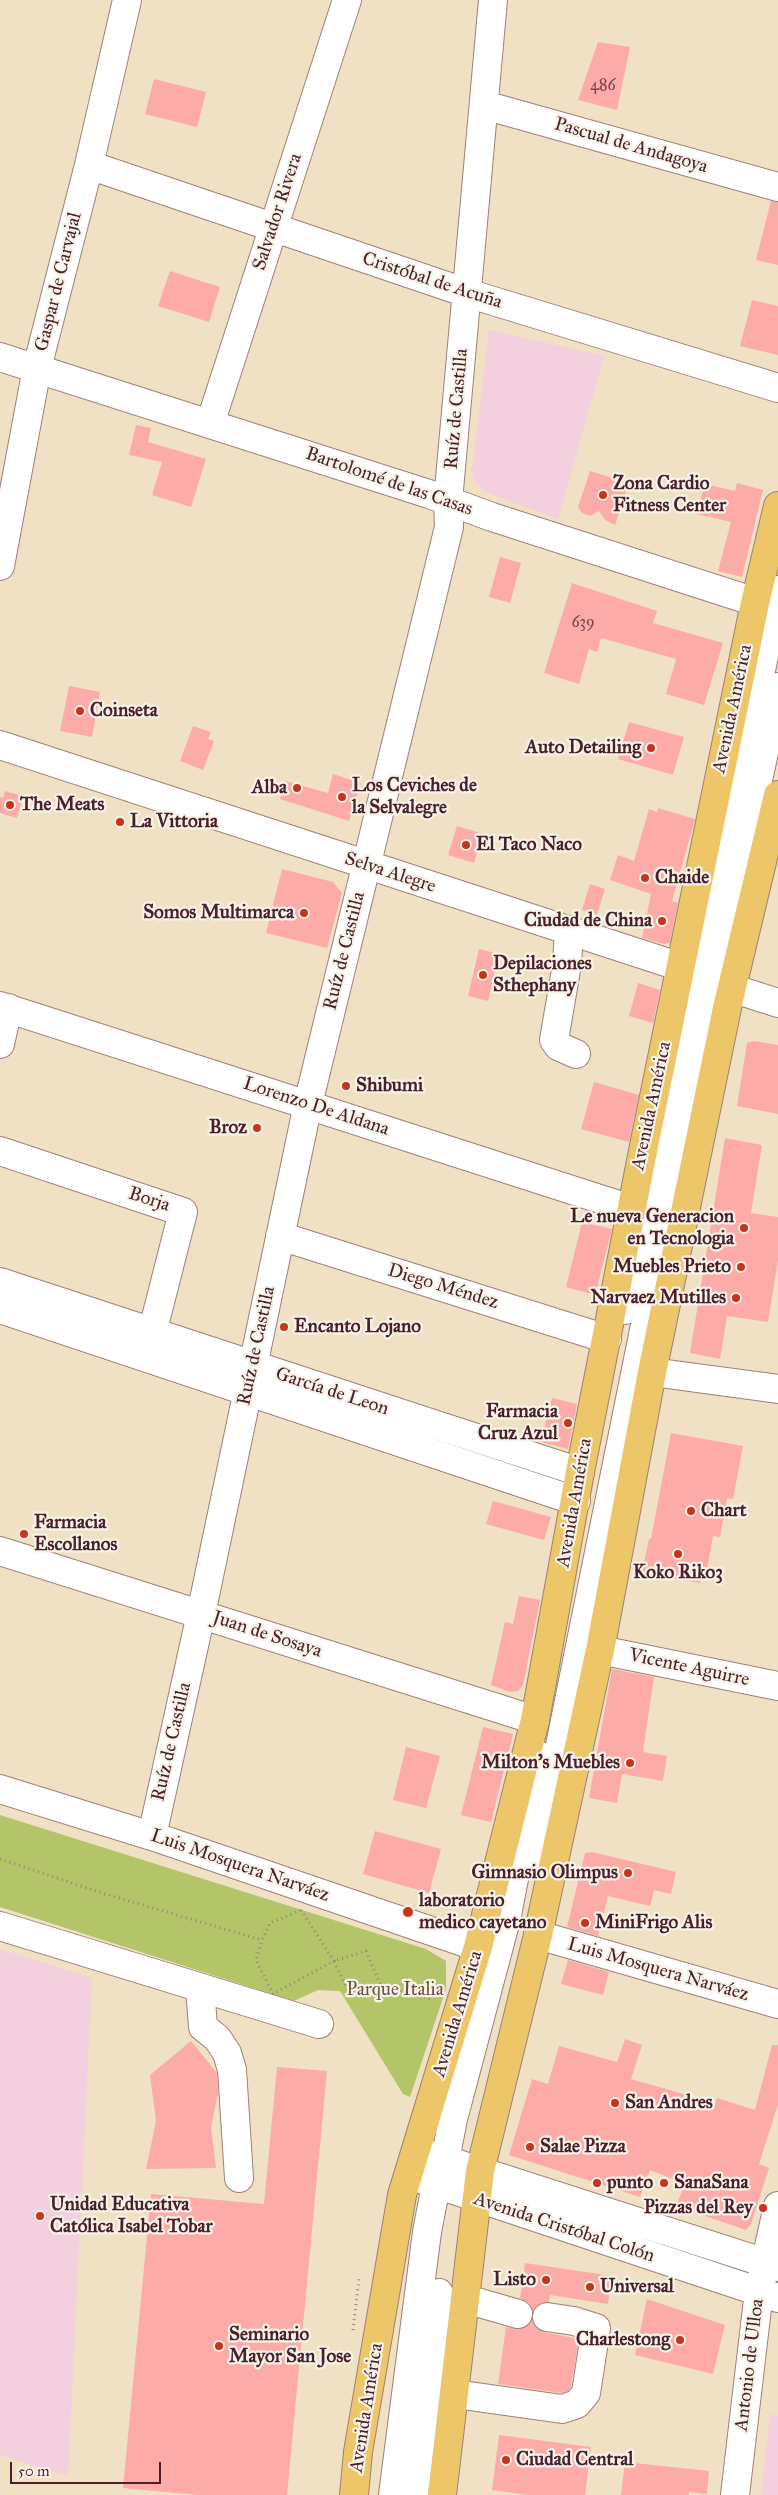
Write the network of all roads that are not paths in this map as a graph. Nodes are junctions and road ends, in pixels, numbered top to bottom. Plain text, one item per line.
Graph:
1 (127, 0) edge
2 (347, 0) edge
3 (493, 0) edge
4 (484, 105) junction
5 (89, 165) junction
6 (778, 187) edge
7 (272, 227) junction
8 (467, 293) junction
9 (0, 357) edge
10 (37, 368) junction
11 (778, 388) edge
12 (210, 424) junction
13 (448, 502) junction
14 (778, 506) edge
15 (0, 566) edge
16 (771, 603) edge
17 (778, 687) edge
18 (0, 746) edge
19 (778, 795) edge
20 (366, 865) junction
21 (569, 931) junction
22 (706, 978) junction
23 (778, 1003) edge
24 (4, 1007) edge
25 (0, 1044) edge
26 (576, 1054) dead end
27 (308, 1104) junction
28 (0, 1152) edge
29 (631, 1209) junction
30 (280, 1236) junction
31 (0, 1282) edge
32 (0, 1310) edge
33 (607, 1339) junction
34 (149, 1345) junction
35 (652, 1372) junction
36 (250, 1378) junction
37 (778, 1389) edge
38 (580, 1472) junction
39 (576, 1501) junction
40 (0, 1551) edge
41 (201, 1614) junction
42 (600, 1650) junction
43 (778, 1686) edge
44 (535, 1720) junction
45 (0, 1789) edge
46 (152, 1836) junction
47 (0, 1926) edge
48 (538, 1935) junction
49 (478, 1947) junction
50 (200, 1988) junction
51 (778, 2004) edge
52 (319, 2024) dead end
53 (411, 2162) junction
54 (240, 2178) dead end
55 (459, 2179) junction
56 (778, 2206) edge
57 (772, 2265) edge
58 (768, 2294) edge
59 (466, 2299) junction
60 (518, 2314) dead end
61 (547, 2317) dead end
62 (455, 2394) junction
63 (354, 2495) edge
64 (393, 2495) edge
65 (414, 2495) edge
66 (442, 2495) edge
67 (735, 2495) edge

1 - 5 street, Gaspar de Carvajal
2 - 7 street, Salvador Rivera
3 - 4 street, Ruíz de Castilla
4 - 6 street, Pascual de Andagoya
4 - 8 street, Ruíz de Castilla
5 - 7 street, Cristóbal de Acuña
5 - 10 street, Gaspar de Carvajal
7 - 8 street, Cristóbal de Acuña
7 - 12 street, Salvador Rivera
8 - 11 street, Cristóbal de Acuña
8 - 13 street, Ruíz de Castilla
9 - 10 street, Bartolomé de las Casas
10 - 12 street, Bartolomé de las Casas
10 - 15 street, Gaspar de Carvajal
12 - 13 street, Bartolomé de las Casas
13 - 16 street, Bartolomé de las Casas
13 - 20 street, Ruíz de Castilla
14 - 16 main road, Avenida América
16 - 22 main road, Avenida América
17 - 22 street
18 - 20 street, Selva Alegre
19 - 22 main road, Avenida América
20 - 21 street, Selva Alegre
20 - 27 street, Ruíz de Castilla
21 - 22 street, Selva Alegre
21 - 26 street
22 - 23 street, Selva Alegre
22 - 29 main road, Avenida América
22 - 35 main road, Avenida América
22 - 55 street
24 - 25 street
24 - 27 street, Lorenzo De Aldana
27 - 29 street, Lorenzo De Aldana
27 - 30 street, Ruíz de Castilla
28 - 34 street, Borja
29 - 33 main road, Avenida América
30 - 33 street, Diego Méndez
30 - 36 street, Ruíz de Castilla
31 - 34 street, García de Leon
32 - 34 street, García de Leon
33 - 38 main road, Avenida América
34 - 36 street, García de Leon
35 - 37 street
35 - 42 main road, Avenida América
36 - 38 street, García de Leon
36 - 39 street, García de Leon
36 - 41 street, Ruíz de Castilla
38 - 39 main road, Avenida América
39 - 44 main road, Avenida América
40 - 41 street, Juan de Sosaya
41 - 44 street, Juan de Sosaya
41 - 46 street, Ruíz de Castilla
42 - 43 street, Vicente Aguirre
42 - 48 main road, Avenida América
44 - 49 main road, Avenida América
45 - 46 street, Luis Mosquera Narváez
46 - 49 street, Luis Mosquera Narváez
47 - 50 street
48 - 51 street, Luis Mosquera Narváez
48 - 55 main road, Avenida América
49 - 53 main road, Avenida América
50 - 52 street
50 - 54 street
53 - 55 street, Avenida Cristóbal Colón
53 - 63 main road, Avenida América
55 - 57 street, Avenida Cristóbal Colón
55 - 58 street, Avenida Cristóbal Colón
55 - 59 main road, Avenida América
55 - 64 street
55 - 65 street
56 - 57 street, Antonio de Ulloa
57 - 58 street, Antonio de Ulloa
58 - 67 street, Antonio de Ulloa
59 - 60 street
59 - 62 main road, Avenida América
61 - 62 street
62 - 66 main road, Avenida América

